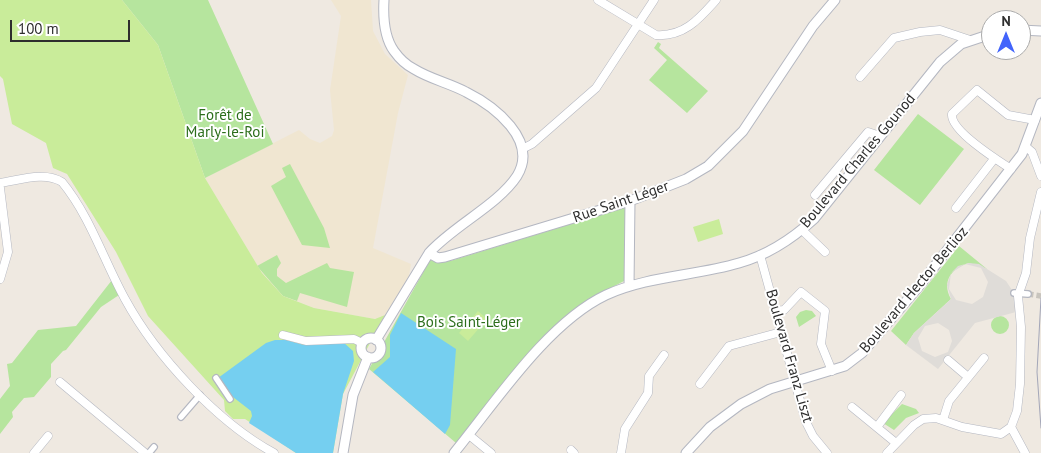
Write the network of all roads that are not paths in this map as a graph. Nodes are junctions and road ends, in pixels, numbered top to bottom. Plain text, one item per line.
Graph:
1 (384, 0) edge
2 (598, 0) edge
3 (654, 0) edge
4 (716, 0) edge
5 (835, 0) edge
6 (638, 23) junction
7 (981, 37) edge
8 (970, 40) junction
9 (860, 77) dead end
10 (1041, 103) edge
11 (1034, 120) junction
12 (880, 136) junction
13 (1025, 146) junction
14 (522, 149) junction
15 (994, 159) junction
16 (1011, 169) junction
17 (1041, 176) edge
18 (0, 183) edge
19 (0, 188) edge
20 (1041, 192) edge
21 (815, 195) dead end
22 (630, 201) junction
23 (956, 208) dead end
24 (802, 230) junction
25 (825, 252) dead end
26 (429, 253) junction
27 (760, 255) junction
28 (0, 279) edge
29 (629, 286) junction
30 (1016, 293) junction
31 (1028, 294) tunnel mouth
32 (775, 311) junction
33 (781, 332) junction
34 (283, 335) dead end
35 (376, 340) junction
36 (358, 341) junction
37 (664, 355) dead end
38 (368, 357) junction
39 (984, 358) dead end
40 (948, 360) dead end
41 (832, 371) junction
42 (968, 377) junction
43 (216, 378) dead end
44 (60, 382) dead end
45 (794, 382) junction
46 (700, 384) dead end
47 (200, 395) junction
48 (901, 395) dead end
49 (230, 399) dead end
50 (852, 407) dead end
51 (181, 417) dead end
52 (943, 420) junction
53 (877, 426) junction
54 (1011, 427) junction
55 (469, 435) junction
56 (48, 436) dead end
57 (896, 443) junction
58 (154, 447) dead end
59 (34, 453) edge
60 (145, 453) edge
61 (149, 453) edge
62 (274, 453) edge
63 (343, 453) edge
64 (454, 453) edge
65 (491, 453) edge
66 (621, 453) edge
67 (686, 453) edge
68 (827, 453) edge
69 (887, 453) edge
70 (1025, 453) edge

1 - 14 street
2 - 6 street
3 - 6 street
4 - 6 street
5 - 22 street, Rue Saint Léger
6 - 14 street
7 - 8 street, Boulevard Charles Gounod
8 - 9 street
8 - 12 street, Boulevard Charles Gounod
10 - 11 street, Boulevard Hector Berlioz
11 - 13 street, Boulevard Hector Berlioz
11 - 15 street
12 - 21 street
12 - 24 street, Boulevard Charles Gounod
13 - 16 street, Boulevard Hector Berlioz
13 - 17 street
14 - 26 street
15 - 16 street
15 - 23 street
16 - 41 street, Boulevard Hector Berlioz
18 - 47 street
19 - 28 street
20 - 30 street
22 - 26 street, Rue Saint Léger
22 - 29 street
24 - 25 street
24 - 27 street, Boulevard Charles Gounod
26 - 35 street
27 - 29 street, Boulevard Charles Gounod
27 - 32 street, Boulevard Franz Liszt
29 - 55 street, Boulevard Charles Gounod
30 - 31 street
30 - 54 street
32 - 33 street, Boulevard Franz Liszt
32 - 41 street
33 - 45 street, Boulevard Franz Liszt
33 - 46 street
34 - 36 street
35 - 36 street
35 - 38 street
36 - 38 street
37 - 66 street
38 - 63 street
39 - 42 street
40 - 42 street
41 - 45 street, Boulevard Hector Berlioz
42 - 52 street
43 - 49 street
44 - 60 street
45 - 67 street, Boulevard Hector Berlioz
45 - 68 street, Boulevard Franz Liszt
47 - 51 street
47 - 62 street
48 - 53 street
50 - 53 street
52 - 54 street
52 - 57 street
53 - 57 street
54 - 70 street
55 - 64 street, Boulevard Charles Gounod
55 - 65 street
56 - 59 street
57 - 69 street
58 - 61 street

